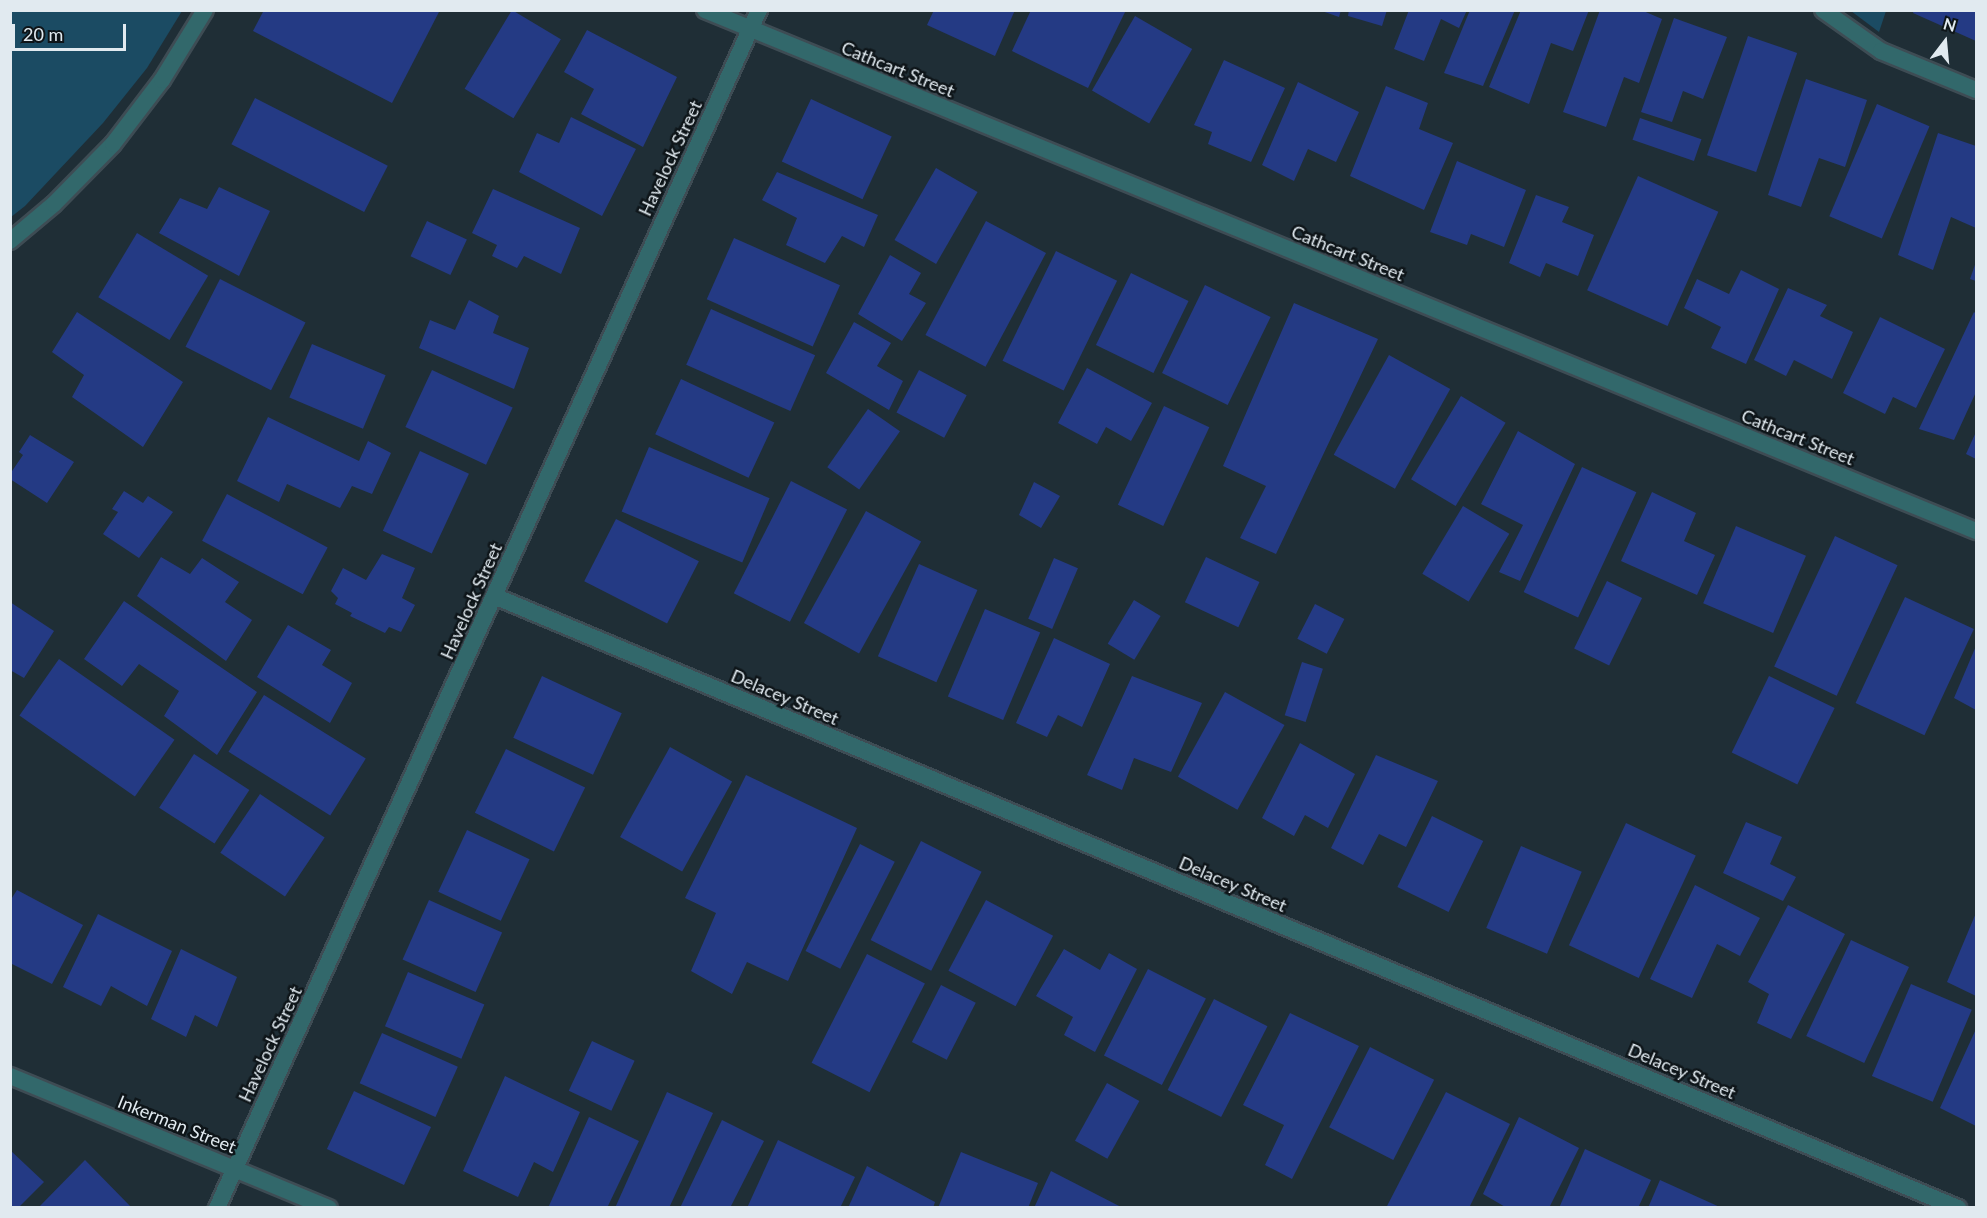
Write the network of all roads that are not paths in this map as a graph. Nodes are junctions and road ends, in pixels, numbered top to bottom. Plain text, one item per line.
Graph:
1 (205, 10) edge
2 (705, 10) edge
3 (759, 10) edge
4 (1823, 10) edge
5 (750, 30) junction
6 (1977, 90) edge
7 (10, 241) edge
8 (1977, 531) edge
9 (494, 596) junction
10 (10, 1076) edge
11 (234, 1168) junction
12 (217, 1208) edge
13 (329, 1208) edge
14 (1958, 1208) edge

1 - 7 street
2 - 5 street, Cathcart Street
3 - 5 street, Havelock Street
4 - 6 street
5 - 8 street, Cathcart Street
5 - 9 street, Havelock Street
9 - 11 street, Havelock Street
9 - 14 street, Delacey Street
10 - 11 street, Inkerman Street
11 - 12 street, Havelock Street
11 - 13 street, Inkerman Street

